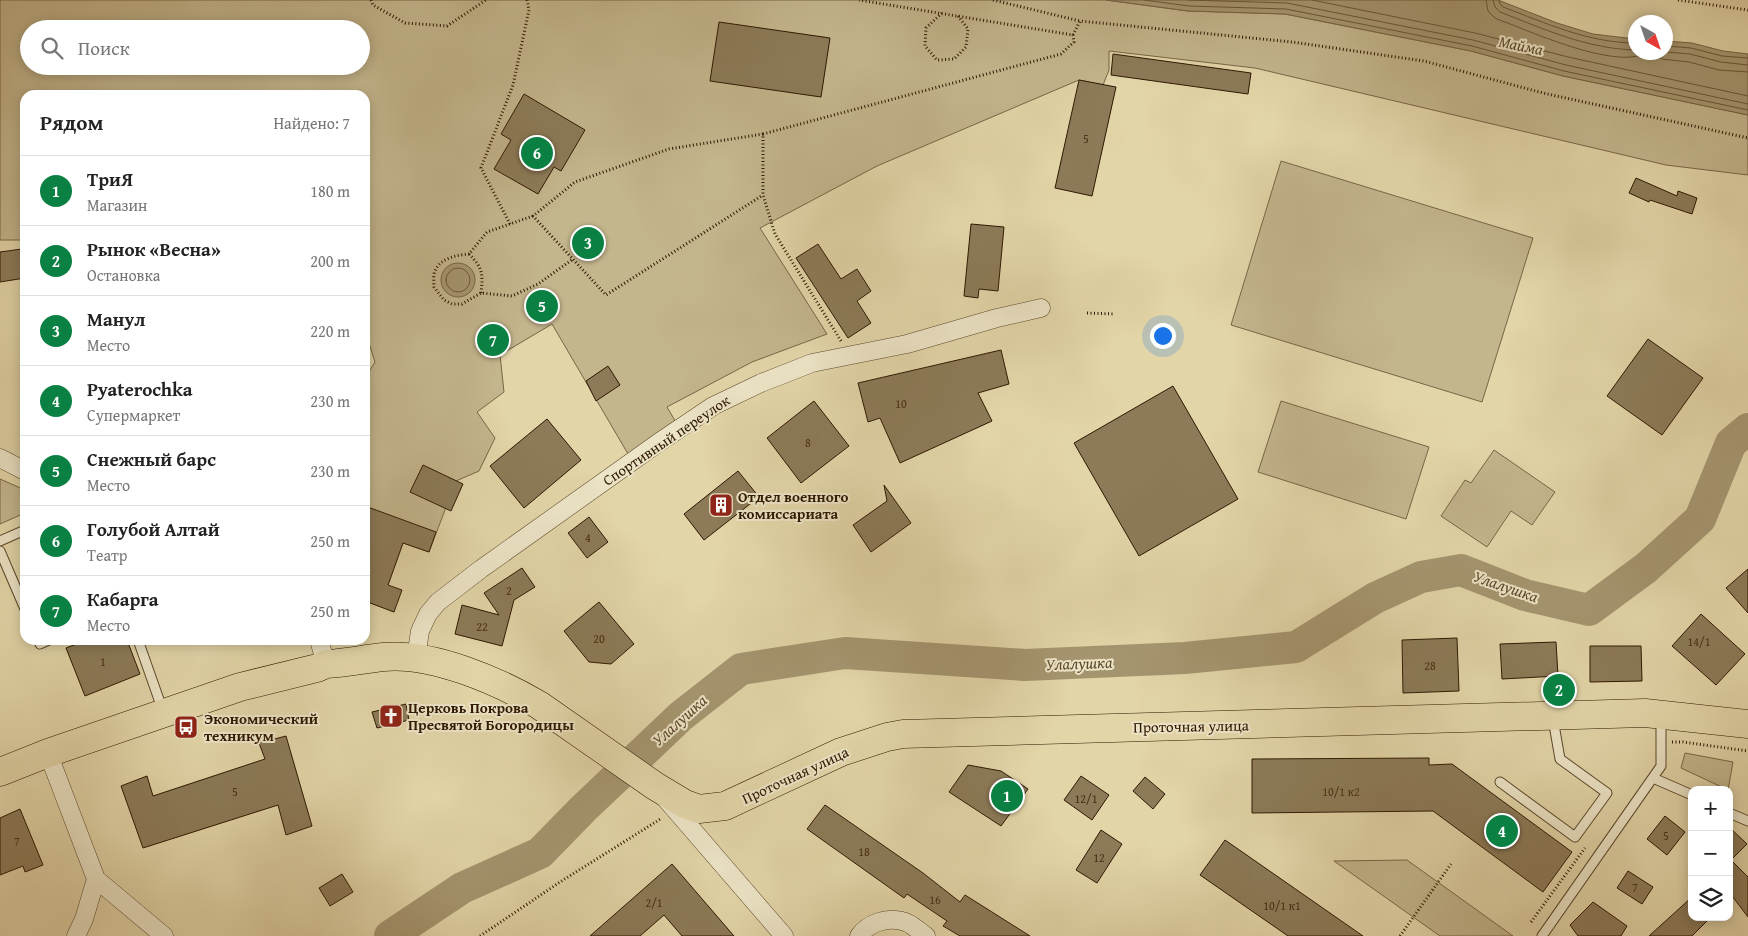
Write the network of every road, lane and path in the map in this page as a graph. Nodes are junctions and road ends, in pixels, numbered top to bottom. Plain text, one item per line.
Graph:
1 (372, 0) edge
2 (486, 0) edge
3 (527, 0) edge
4 (859, 0) edge
5 (993, 0) edge
6 (1678, 0) edge
7 (1748, 10) edge
8 (942, 14) junction
9 (957, 16) junction
10 (1080, 21) junction
11 (1073, 35) junction
12 (763, 134) junction
13 (1748, 138) edge
14 (763, 195) junction
15 (533, 216) junction
16 (510, 224) junction
17 (469, 254) junction
18 (573, 259) junction
19 (481, 293) junction
20 (1041, 308) dead end
21 (1087, 313) dead end
22 (1114, 314) dead end
23 (849, 354) junction
24 (0, 458) edge
25 (20, 468) edge
26 (20, 532) edge
27 (0, 541) edge
28 (0, 551) edge
29 (20, 597) edge
30 (140, 645) edge
31 (322, 652) edge
32 (416, 658) junction
33 (164, 714) junction
34 (1661, 715) junction
35 (1552, 716) junction
36 (1748, 724) edge
37 (1661, 742) junction
38 (1748, 751) edge
39 (48, 753) junction
40 (0, 772) edge
41 (1653, 778) junction
42 (1500, 782) dead end
43 (655, 786) junction
44 (1688, 794) edge
45 (669, 814) dead end
46 (1733, 815) edge
47 (1748, 821) edge
48 (1575, 837) junction
49 (1451, 864) dead end
50 (96, 879) junction
51 (1531, 922) dead end
52 (1545, 935) edge
53 (76, 936) edge
54 (164, 936) edge
55 (480, 936) edge
56 (784, 936) edge
57 (859, 936) edge
58 (926, 936) edge
59 (1400, 936) edge

1 - 2 path
3 - 16 path
4 - 8 path
5 - 10 path
6 - 7 path
8 - 9 path
8 - 9 path
9 - 11 path
10 - 11 path
10 - 13 path
11 - 12 path
12 - 14 path
12 - 15 path
14 - 18 path
14 - 23 path
15 - 16 path
15 - 18 path
16 - 17 path
17 - 19 path
17 - 19 path
18 - 19 path
20 - 23 street, Спортивный переулок
21 - 22 path
23 - 32 street, Спортивный переулок
24 - 25 street
26 - 27 lane
28 - 29 lane
30 - 33 lane
31 - 32 main road, Проточная улица
31 - 33 main road, Проточная улица
32 - 43 main road, Проточная улица
33 - 39 main road, Проточная улица
34 - 35 main road, Проточная улица
34 - 36 main road, Проточная улица
34 - 37 lane
35 - 43 main road, Проточная улица
35 - 48 lane
37 - 38 path
37 - 41 lane
39 - 40 main road, Проточная улица
39 - 50 street
41 - 44 lane
41 - 52 lane
42 - 48 lane
43 - 56 street
45 - 55 path
46 - 47 lane
48 - 51 path
49 - 59 path
50 - 53 street
50 - 54 street
57 - 58 street

